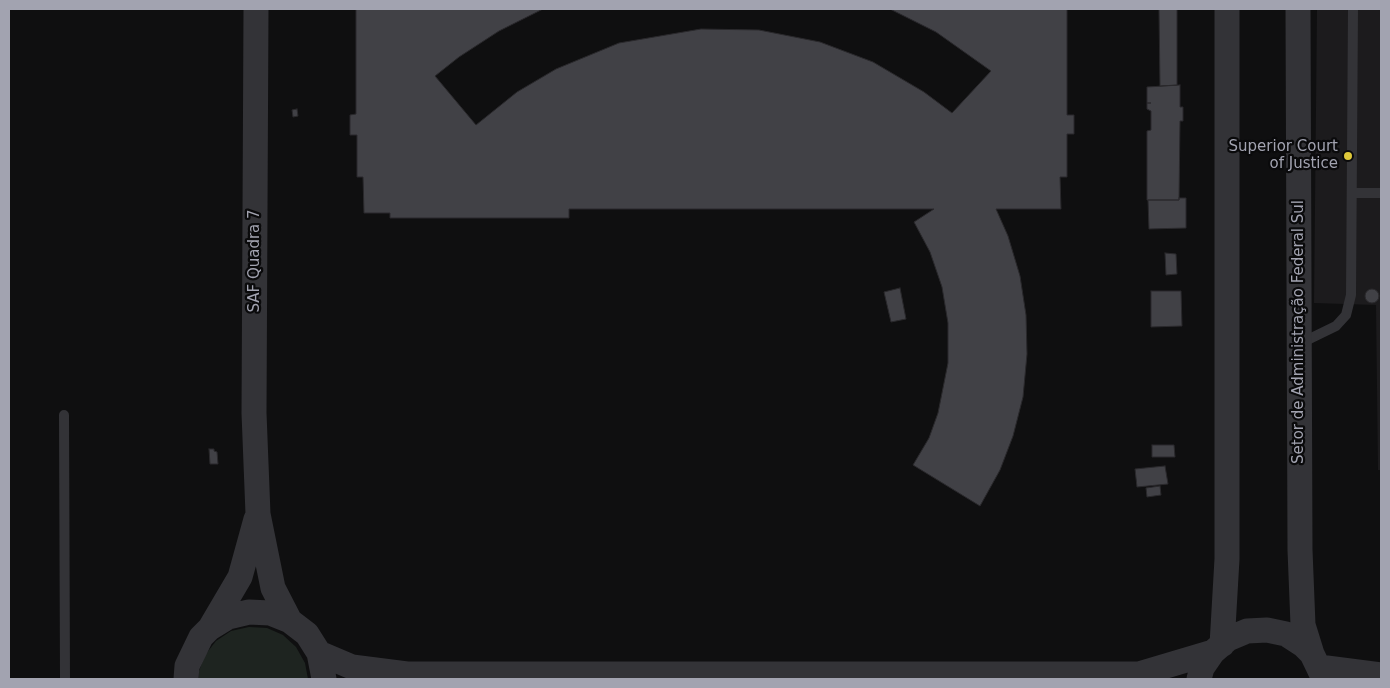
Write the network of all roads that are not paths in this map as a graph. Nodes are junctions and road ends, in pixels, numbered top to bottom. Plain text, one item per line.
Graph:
1 (256, 9) edge
2 (1227, 9) edge
3 (1298, 9) edge
4 (1353, 9) edge
5 (1353, 193) junction
6 (1381, 193) edge
7 (1298, 345) junction
8 (64, 415) dead end
9 (258, 514) junction
10 (290, 621) junction
11 (210, 628) junction
12 (1217, 648) junction
13 (319, 652) junction
14 (1319, 667) edge
15 (1381, 675) edge
16 (400, 677) edge
17 (1144, 677) edge
18 (65, 679) edge
19 (186, 679) edge
20 (324, 679) edge
21 (1199, 679) edge

1 - 9 street, SAF Quadra 7
2 - 12 street
3 - 7 street, Setor de Administração Federal Sul
4 - 5 lane
5 - 6 lane
5 - 7 lane
7 - 14 street, Setor de Administração Federal Sul
8 - 18 lane
9 - 10 street, SAF Quadra 7
9 - 11 street, SAF Quadra 7
10 - 11 street
10 - 13 street
11 - 19 street
12 - 14 street
12 - 17 street
12 - 21 street
13 - 16 street
13 - 20 street
14 - 15 street
16 - 17 street

